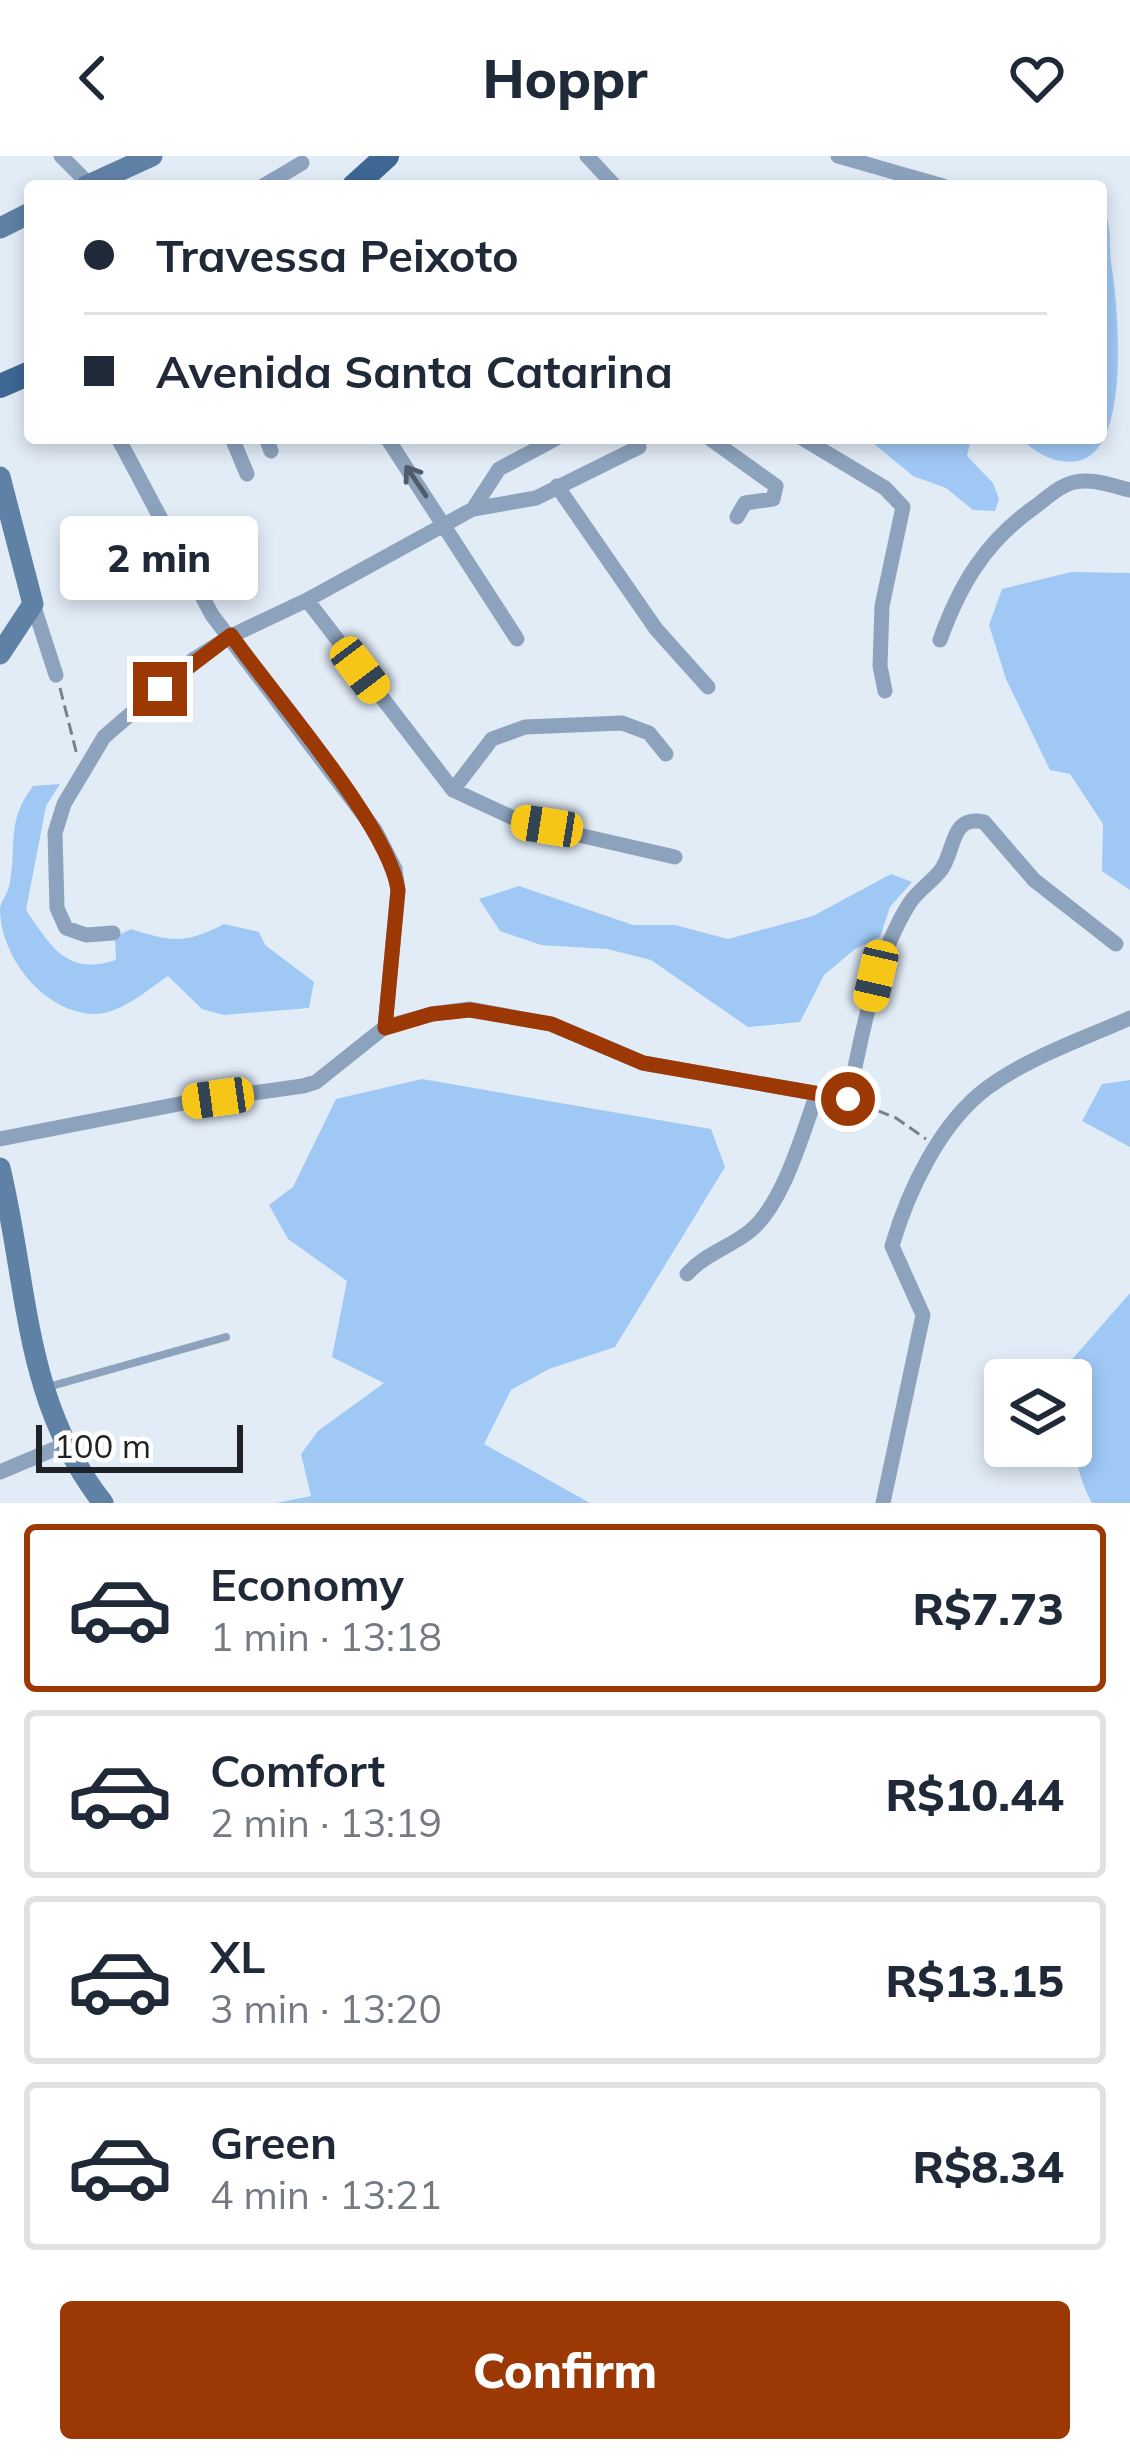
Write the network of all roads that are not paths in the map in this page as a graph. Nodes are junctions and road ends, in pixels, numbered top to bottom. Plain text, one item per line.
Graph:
1 (61, 156) edge
2 (152, 156) edge
3 (388, 156) edge
4 (587, 156) edge
5 (838, 156) edge
6 (302, 163) dead end
7 (83, 180) edge
8 (98, 180) edge
9 (273, 180) edge
10 (367, 180) edge
11 (609, 180) edge
12 (922, 180) edge
13 (121, 444) edge
14 (234, 444) edge
15 (391, 444) edge
16 (546, 444) edge
17 (718, 444) edge
18 (812, 444) edge
19 (639, 447) dead end
20 (247, 474) dead end
21 (0, 477) edge
22 (557, 486) junction
23 (1130, 490) edge
24 (473, 509) junction
25 (736, 518) dead end
26 (445, 524) junction
27 (307, 600) junction
28 (33, 604) junction
29 (231, 635) junction
30 (517, 639) dead end
31 (940, 640) dead end
32 (0, 654) edge
33 (56, 675) road end
34 (708, 688) dead end
35 (885, 691) dead end
36 (666, 754) dead end
37 (453, 790) junction
38 (675, 856) dead end
39 (113, 933) dead end
40 (1116, 944) dead end
41 (1130, 1018) edge
42 (385, 1028) junction
43 (817, 1094) junction
44 (0, 1139) edge
45 (0, 1168) edge
46 (687, 1274) dead end
47 (226, 1337) dead end
48 (41, 1389) junction
49 (64, 1445) junction
50 (0, 1472) edge
51 (103, 1503) edge
52 (883, 1503) edge

1 - 7 street
2 - 8 street
3 - 10 main road
4 - 11 street
5 - 12 street
6 - 9 street
13 - 29 street
14 - 20 street
26 -> 15 street
16 - 24 street
17 - 25 street
18 - 35 street
19 - 22 street
21 - 28 street
22 - 24 street
22 - 34 street
23 - 31 street
24 - 26 street
26 - 27 street
26 - 30 street
27 - 29 street
27 - 37 street
28 - 32 street
28 - 33 street
29 - 39 street
29 - 42 street
36 - 37 street
37 - 38 street
40 - 43 street
41 - 52 street
42 - 43 street
42 - 44 street
43 - 46 street
45 - 48 street
47 - 48 lane
48 - 49 street
49 - 50 street
49 - 51 street

